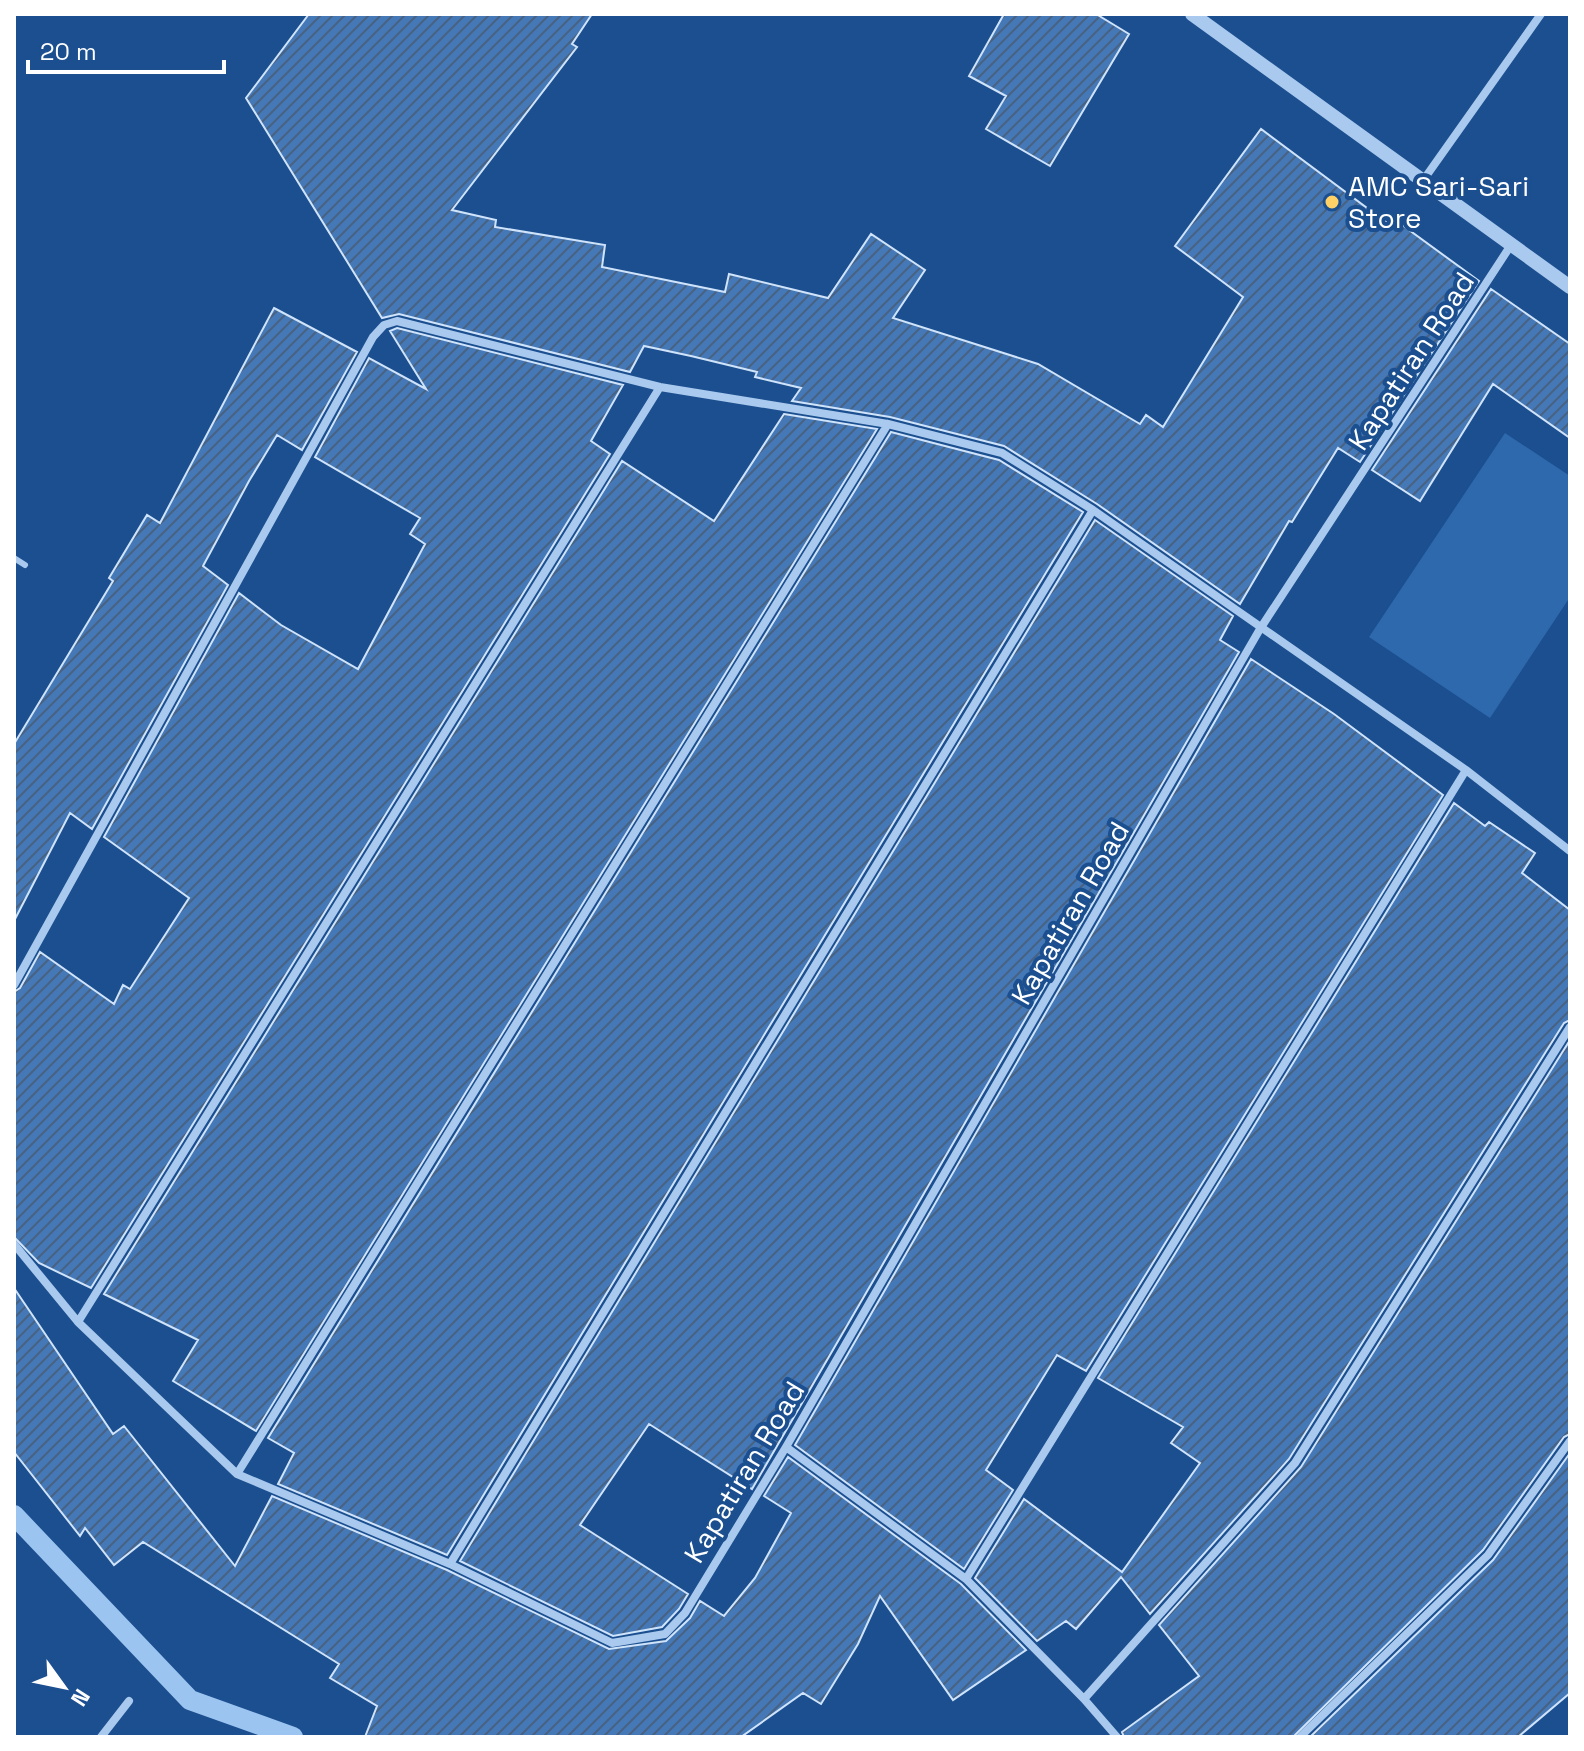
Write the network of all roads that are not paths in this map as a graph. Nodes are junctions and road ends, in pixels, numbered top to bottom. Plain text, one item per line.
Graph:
1 (1192, 14) edge
2 (1541, 14) edge
3 (1422, 182) junction
4 (1511, 245) junction
5 (1570, 287) edge
6 (660, 387) junction
7 (888, 424) junction
8 (1093, 510) junction
9 (14, 558) edge
10 (25, 565) dead end
11 (1260, 629) junction
12 (1466, 770) junction
13 (1570, 851) edge
14 (14, 985) edge
15 (1570, 1027) edge
16 (14, 1244) edge
17 (78, 1322) junction
18 (1570, 1441) edge
19 (786, 1447) junction
20 (237, 1474) junction
21 (450, 1564) junction
22 (966, 1579) junction
23 (1084, 1699) junction
24 (129, 1701) dead end
25 (101, 1737) edge
26 (1117, 1737) edge
27 (1300, 1737) edge

1 - 3 street
2 - 3 street
3 - 4 street
4 - 5 street
4 - 11 street, Kapatiran Road
6 - 7 street
6 - 14 street
6 - 17 street
7 - 8 street
7 - 20 street
8 - 11 street
8 - 21 street
9 - 10 lane
11 - 12 street
11 - 19 street, Kapatiran Road
12 - 13 street
12 - 22 street
15 - 23 street
16 - 17 street
17 - 20 street
18 - 27 street
19 - 21 street, Kapatiran Road
19 - 22 street
20 - 21 street
22 - 23 street
23 - 26 street
24 - 25 street

